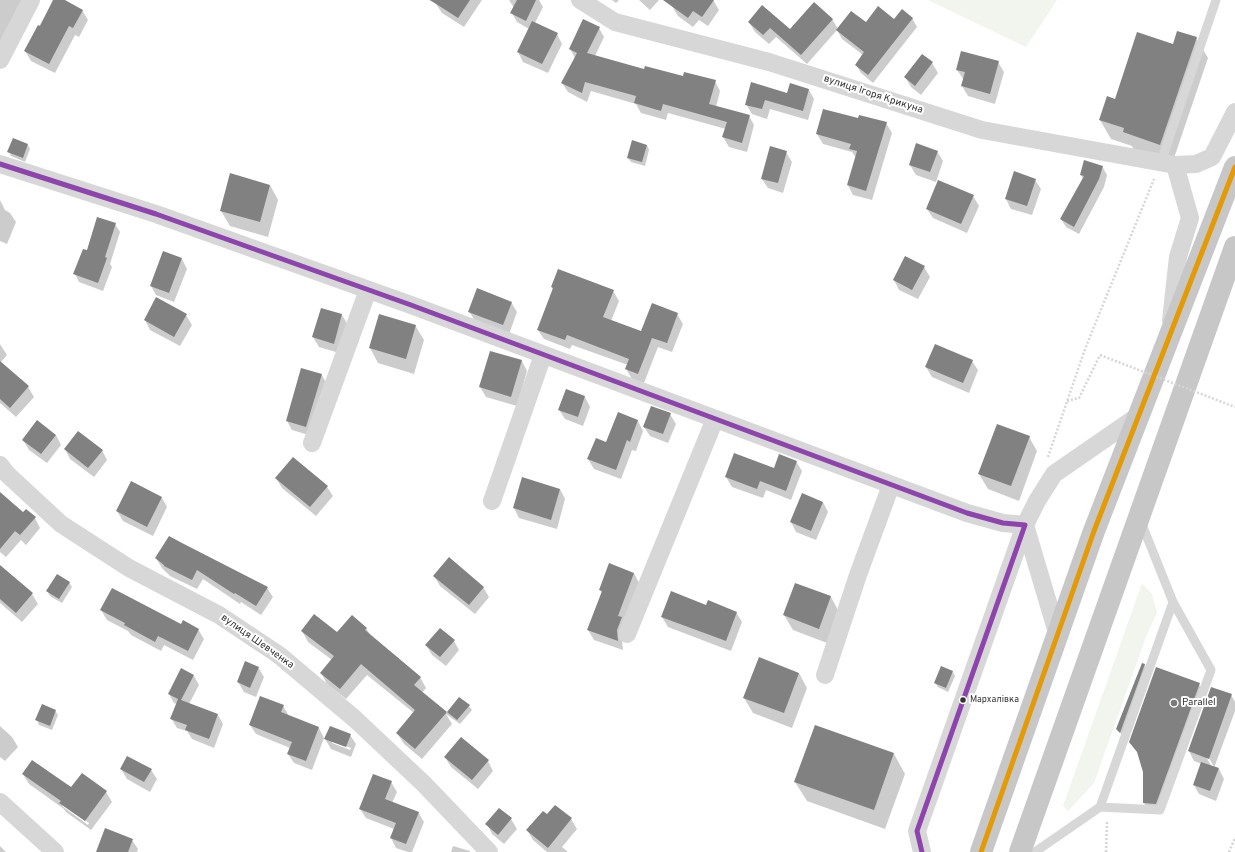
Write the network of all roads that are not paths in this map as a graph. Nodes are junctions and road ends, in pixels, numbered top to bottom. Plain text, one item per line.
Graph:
1 (31, 0) edge
2 (580, 0) edge
3 (1216, 0) edge
4 (0, 60) edge
5 (1235, 112) edge
6 (0, 164) edge
7 (1168, 164) junction
8 (1235, 167) edge
9 (1235, 247) edge
10 (368, 290) junction
11 (1169, 337) junction
12 (543, 355) junction
13 (1138, 416) junction
14 (715, 419) junction
15 (312, 443) dead end
16 (0, 465) edge
17 (891, 485) junction
18 (492, 501) dead end
19 (1139, 517) junction
20 (1025, 525) junction
21 (1172, 602) junction
22 (627, 634) dead end
23 (1058, 636) junction
24 (825, 674) dead end
25 (0, 802) edge
26 (1104, 807) junction
27 (55, 852) edge
28 (489, 852) edge
29 (922, 852) edge
30 (981, 852) edge
31 (1020, 852) edge
32 (1035, 852) edge

1 - 4 street
2 - 7 street, вулиця Ігоря Крикуна
3 - 7 lane
5 - 7 street, вулиця Ігоря Крикуна
6 - 10 street
7 - 11 street
8 - 11 highway
9 - 19 highway
10 - 12 street
10 - 15 street
11 - 13 highway
12 - 14 street
12 - 18 street
13 - 20 street
13 - 23 highway
14 - 17 street
14 - 22 street
16 - 28 street, вулиця Шевченка
17 - 20 street
17 - 24 street
19 - 21 lane
19 - 31 highway
20 - 23 street
20 - 29 street
21 - 26 lane
21 - 26 lane
23 - 30 highway
25 - 27 street
26 - 32 lane

